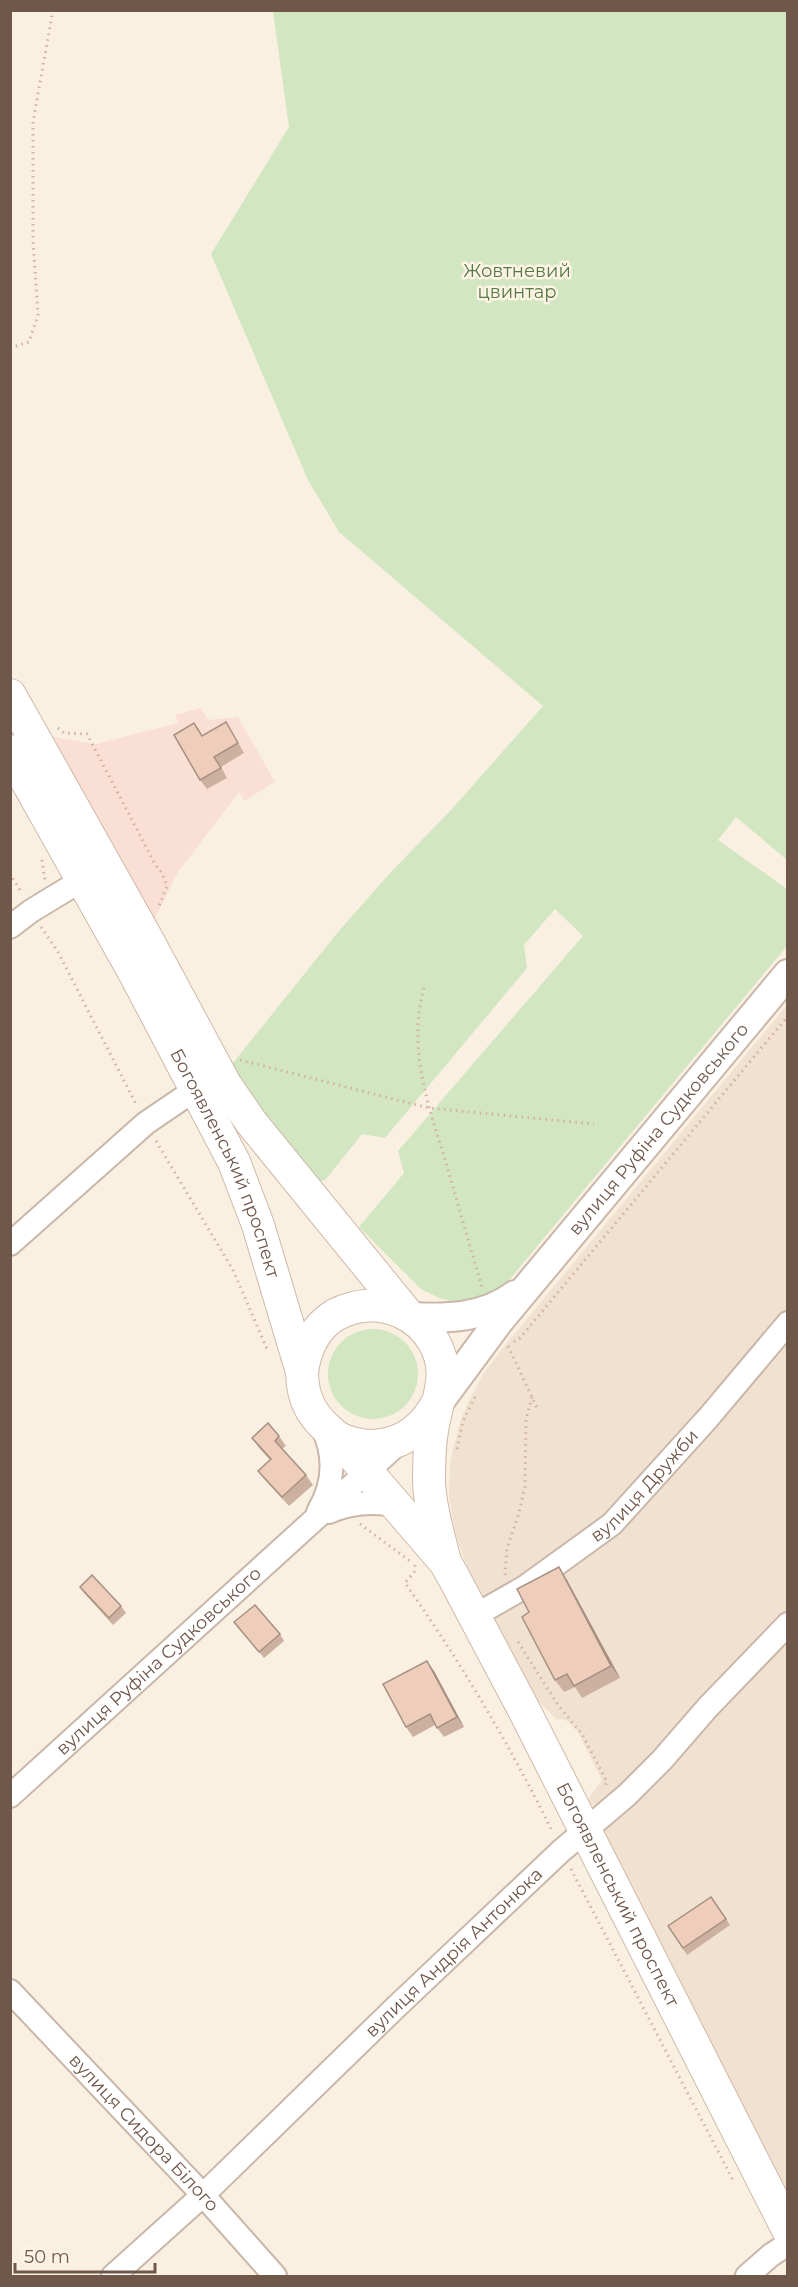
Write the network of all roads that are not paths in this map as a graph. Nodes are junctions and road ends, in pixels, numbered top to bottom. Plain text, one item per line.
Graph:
1 (10, 696) edge
2 (10, 751) edge
3 (82, 880) junction
4 (10, 927) edge
5 (788, 974) edge
6 (196, 1089) junction
7 (10, 1244) edge
8 (409, 1316) junction
9 (788, 1323) edge
10 (499, 1325) junction
11 (302, 1372) junction
12 (436, 1405) junction
13 (329, 1431) junction
14 (402, 1440) junction
15 (367, 1473) junction
16 (396, 1505) junction
17 (308, 1525) junction
18 (445, 1562) junction
19 (484, 1610) junction
20 (788, 1624) edge
21 (10, 1796) edge
22 (583, 1833) junction
23 (10, 1991) edge
24 (203, 2195) junction
25 (788, 2230) edge
26 (788, 2244) edge
27 (113, 2277) edge
28 (275, 2277) edge
29 (747, 2277) edge

1 - 8 main road, Богоявленський проспект
2 - 3 main road, Богоявленський проспект
3 - 4 street
3 - 6 main road, Богоявленський проспект
5 - 10 street, вулиця Руфіна Судковського
6 - 7 street
6 - 11 main road, Богоявленський проспект
8 - 10 street, вулиця Руфіна Судковського
8 - 11 main road
8 - 12 main road, Богоявленський проспект
9 - 19 street, вулиця Дружби
10 - 12 street, вулиця Руфіна Судковського
11 - 13 main road, Богоявленський проспект
12 - 14 main road, вулиця Руфіна Судковського
12 - 18 main road, Богоявленський проспект
13 - 14 main road
13 - 15 main road, Богоявленський проспект
13 - 17 street, вулиця Руфіна Судковського
14 - 15 street, вулиця Руфіна Судковського
15 - 16 main road, Богоявленський проспект
15 - 17 street, вулиця Руфіна Судковського
16 - 17 street, вулиця Руфіна Судковського
16 - 18 main road, Богоявленський проспект
17 - 21 street, вулиця Руфіна Судковського
18 - 19 main road, Богоявленський проспект
19 - 22 main road, Богоявленський проспект
20 - 22 street, вулиця Андрія Антонюка
22 - 24 street, вулиця Андрія Антонюка
22 - 25 main road, Богоявленський проспект
23 - 24 street, вулиця Сидора Білого
24 - 27 street, вулиця Андрія Антонюка
24 - 28 street, вулиця Сидора Білого
26 - 29 street

